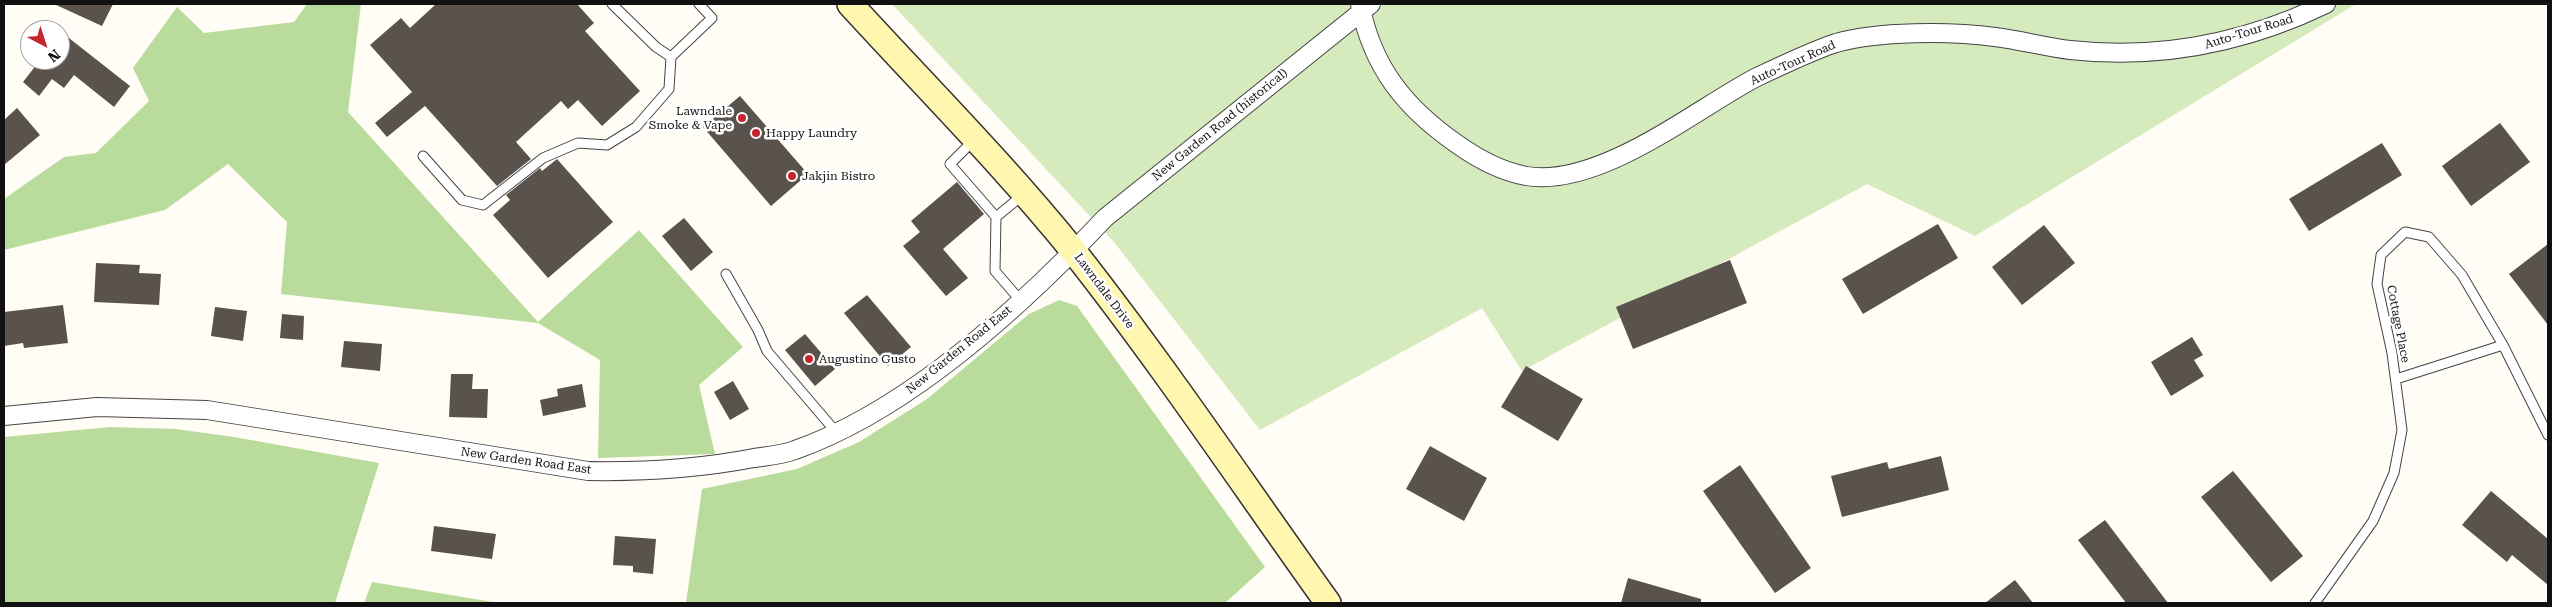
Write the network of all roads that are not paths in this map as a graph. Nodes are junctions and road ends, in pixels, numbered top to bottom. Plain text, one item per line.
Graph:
1 (612, 4) edge
2 (700, 4) edge
3 (850, 4) edge
4 (2326, 4) edge
5 (1364, 7) edge
6 (671, 57) junction
7 (974, 139) junction
8 (422, 156) dead end
9 (1024, 194) junction
10 (996, 217) junction
11 (1074, 252) junction
12 (726, 274) dead end
13 (1020, 300) junction
14 (2503, 345) junction
15 (2396, 379) junction
16 (4, 416) edge
17 (836, 432) junction
18 (2548, 435) edge
19 (1328, 603) edge
20 (2315, 603) edge

1 - 6 lane
2 - 6 lane
3 - 7 main road, Lawndale Drive
4 - 5 street, Auto-Tour Road
5 - 11 street, New Garden Road (historical)
6 - 8 lane
7 - 9 main road, Lawndale Drive
7 - 10 lane
9 - 10 lane
9 - 11 main road, Lawndale Drive
10 - 13 lane
11 - 13 street, New Garden Road East
11 - 19 main road, Lawndale Drive
12 - 17 lane
13 - 17 street, New Garden Road East
14 - 15 lane
14 - 15 lane, Cottage Place
14 - 18 lane, Cottage Place
15 - 20 lane, Cottage Place
16 - 17 street, New Garden Road East

